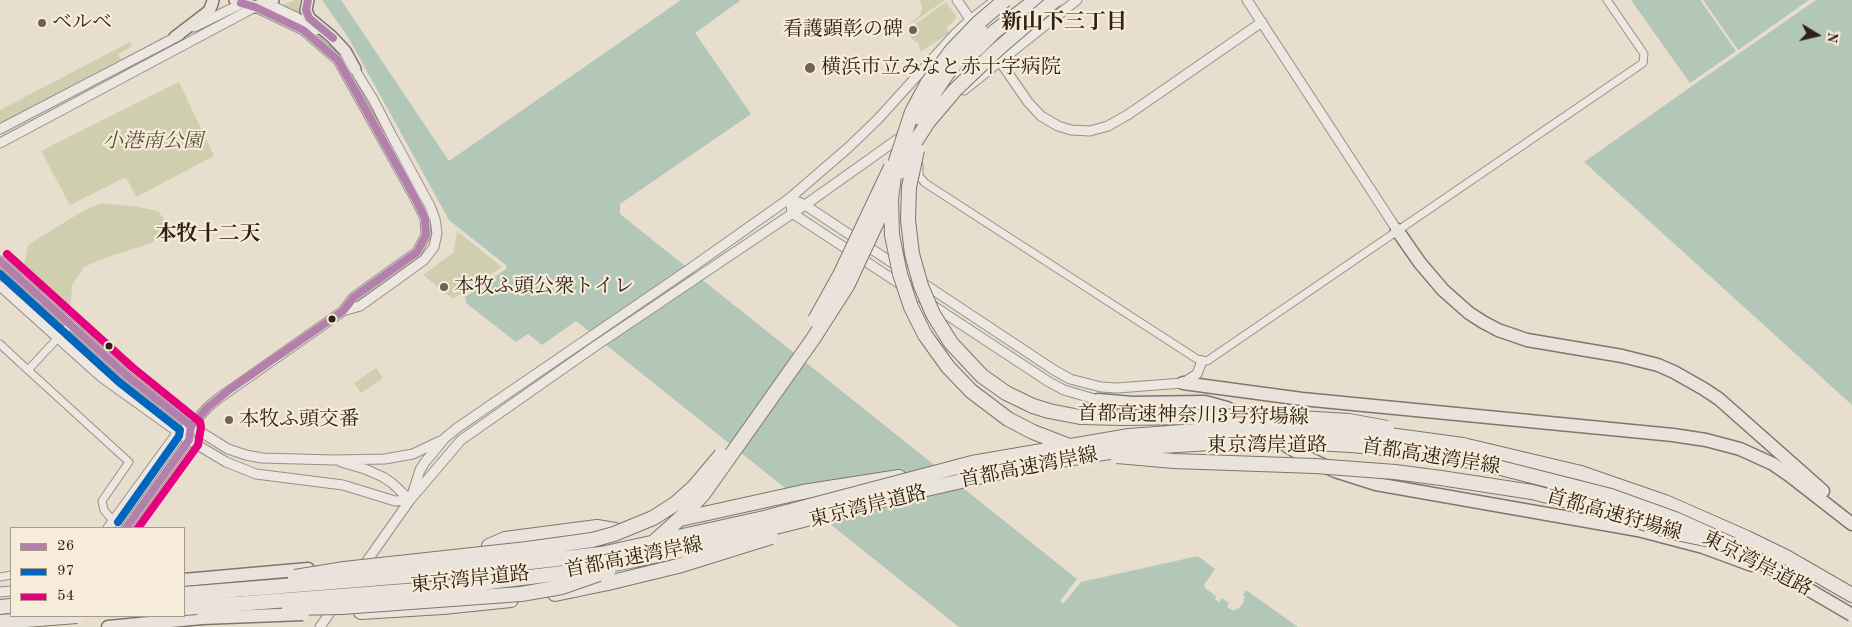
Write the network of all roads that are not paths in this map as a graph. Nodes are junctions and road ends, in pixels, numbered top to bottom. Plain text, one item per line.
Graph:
1 (212, 0) edge
2 (308, 0) edge
3 (957, 0) edge
4 (996, 0) edge
5 (1008, 0) edge
6 (1026, 0) edge
7 (1036, 0) edge
8 (1055, 0) edge
9 (1078, 0) edge
10 (1247, 0) edge
11 (1607, 0) edge
12 (254, 2) edge
13 (970, 20) junction
14 (1262, 22) junction
15 (994, 32) junction
16 (175, 37) junction
17 (1000, 62) junction
18 (355, 69) junction
19 (0, 129) edge
20 (912, 129) junction
21 (0, 144) edge
22 (790, 198) junction
23 (805, 205) junction
24 (792, 213) junction
25 (1397, 230) junction
26 (0, 261) edge
27 (0, 286) edge
28 (343, 311) junction
29 (70, 325) junction
30 (58, 338) junction
31 (0, 344) edge
32 (1202, 362) junction
33 (28, 370) junction
34 (1184, 383) junction
35 (1098, 400) joint
36 (191, 426) junction
37 (178, 432) junction
38 (445, 438) junction
39 (189, 440) junction
40 (1463, 445) junction
41 (334, 460) junction
42 (940, 471) junction
43 (1496, 486) joint
44 (410, 500) junction
45 (854, 508) junction
46 (1852, 519) edge
47 (1852, 524) edge
48 (111, 525) edge
49 (127, 527) edge
50 (751, 537) junction
51 (1733, 545) junction
52 (585, 562) junction
53 (308, 569) junction
54 (193, 584) edge
55 (185, 594) edge
56 (185, 595) edge
57 (1852, 595) edge
58 (1820, 596) junction
59 (185, 604) edge
60 (185, 608) edge
61 (185, 608) edge
62 (1852, 609) edge
63 (345, 613) junction
64 (1852, 614) edge
65 (40, 617) edge
66 (64, 617) edge
67 (0, 622) edge
68 (32, 627) edge
69 (108, 627) edge
70 (320, 627) edge

1 - 16 main road
2 - 18 main road
3 - 13 street
4 - 13 street
5 - 43 highway, 首都高速神奈川3号狩場線, bridge
5 - 54 highway, bridge
6 - 15 highway
7 - 15 highway, 首都高速神奈川3号狩場線
8 - 60 highway, bridge
9 - 17 street
10 - 14 street
11 - 25 street
12 - 16 street
12 - 18 street
12 - 21 street
12 - 28 street
13 - 17 street
13 - 22 street
14 - 17 street
14 - 25 street
15 - 40 highway, 首都高速神奈川3号狩場線, bridge
16 - 19 street
17 - 20 street
18 - 28 street
20 - 23 street
20 - 32 street
22 - 23 street
22 - 24 street
22 - 38 street
23 - 24 street
23 - 34 street
24 - 35 street
24 - 44 street
25 - 32 street
25 - 46 highway
26 - 29 street
27 - 30 street
28 - 36 street
29 - 30 street
29 - 36 street
30 - 33 street
30 - 37 street
31 - 33 street
32 - 34 street
33 - 48 street
34 - 47 highway
35 - 58 highway, bridge
36 - 37 street
36 - 39 street
36 - 41 street
37 - 39 street
37 - 48 street
38 - 41 street
38 - 44 street
39 - 44 street
39 - 49 street
40 - 42 highway, 首都高速湾岸線, bridge
40 - 57 highway, 首都高速湾岸線
41 - 44 street
42 - 53 highway, bridge
42 - 54 highway, 首都高速湾岸線, bridge
43 - 51 highway, 首都高速狩場線, bridge
44 - 70 street
45 - 51 highway, 首都高速湾岸線, bridge
45 - 61 highway, 首都高速湾岸線, bridge
45 - 63 highway, bridge
50 - 58 highway, 東京湾岸道路, bridge
50 - 59 highway, 東京湾岸道路, bridge
50 - 63 highway, bridge
51 - 64 highway, 首都高速湾岸線, bridge
52 - 53 highway, bridge
52 - 56 highway, 東京湾岸道路, bridge
52 - 62 highway, 東京湾岸道路, bridge
53 - 54 highway
54 - 55 highway, 首都高速湾岸線, bridge
58 - 64 highway, 東京湾岸道路, bridge
63 - 69 highway, bridge
65 - 68 street
66 - 67 highway, bridge

